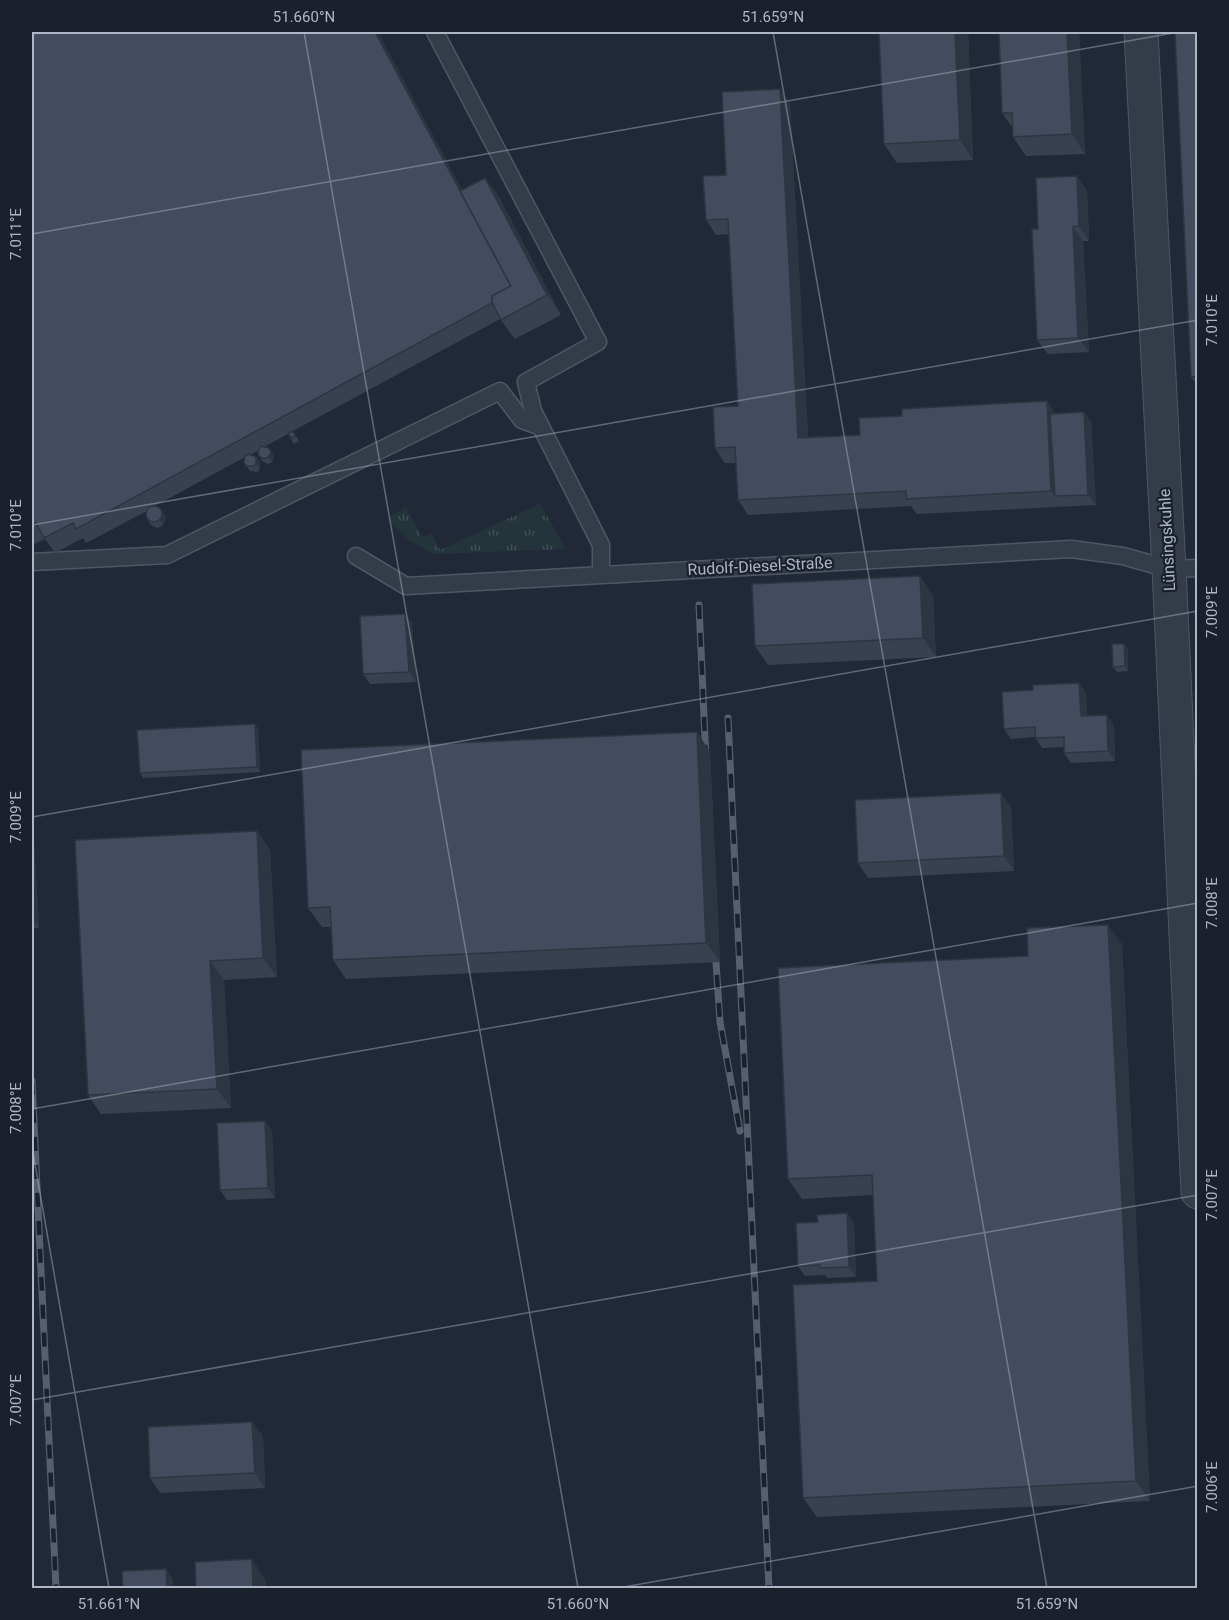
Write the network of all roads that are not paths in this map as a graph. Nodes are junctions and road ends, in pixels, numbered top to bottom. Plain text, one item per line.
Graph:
1 (435, 32) edge
2 (1140, 32) edge
3 (541, 427) junction
4 (356, 556) dead end
5 (32, 562) edge
6 (1183, 568) edge
7 (602, 574) junction
8 (1197, 1192) edge

1 - 3 lane
2 - 6 street, Lünsingskuhle
3 - 5 lane
3 - 7 lane
4 - 7 lane, Rudolf-Diesel-Straße
6 - 7 lane, Rudolf-Diesel-Straße
6 - 8 street, Lünsingskuhle

